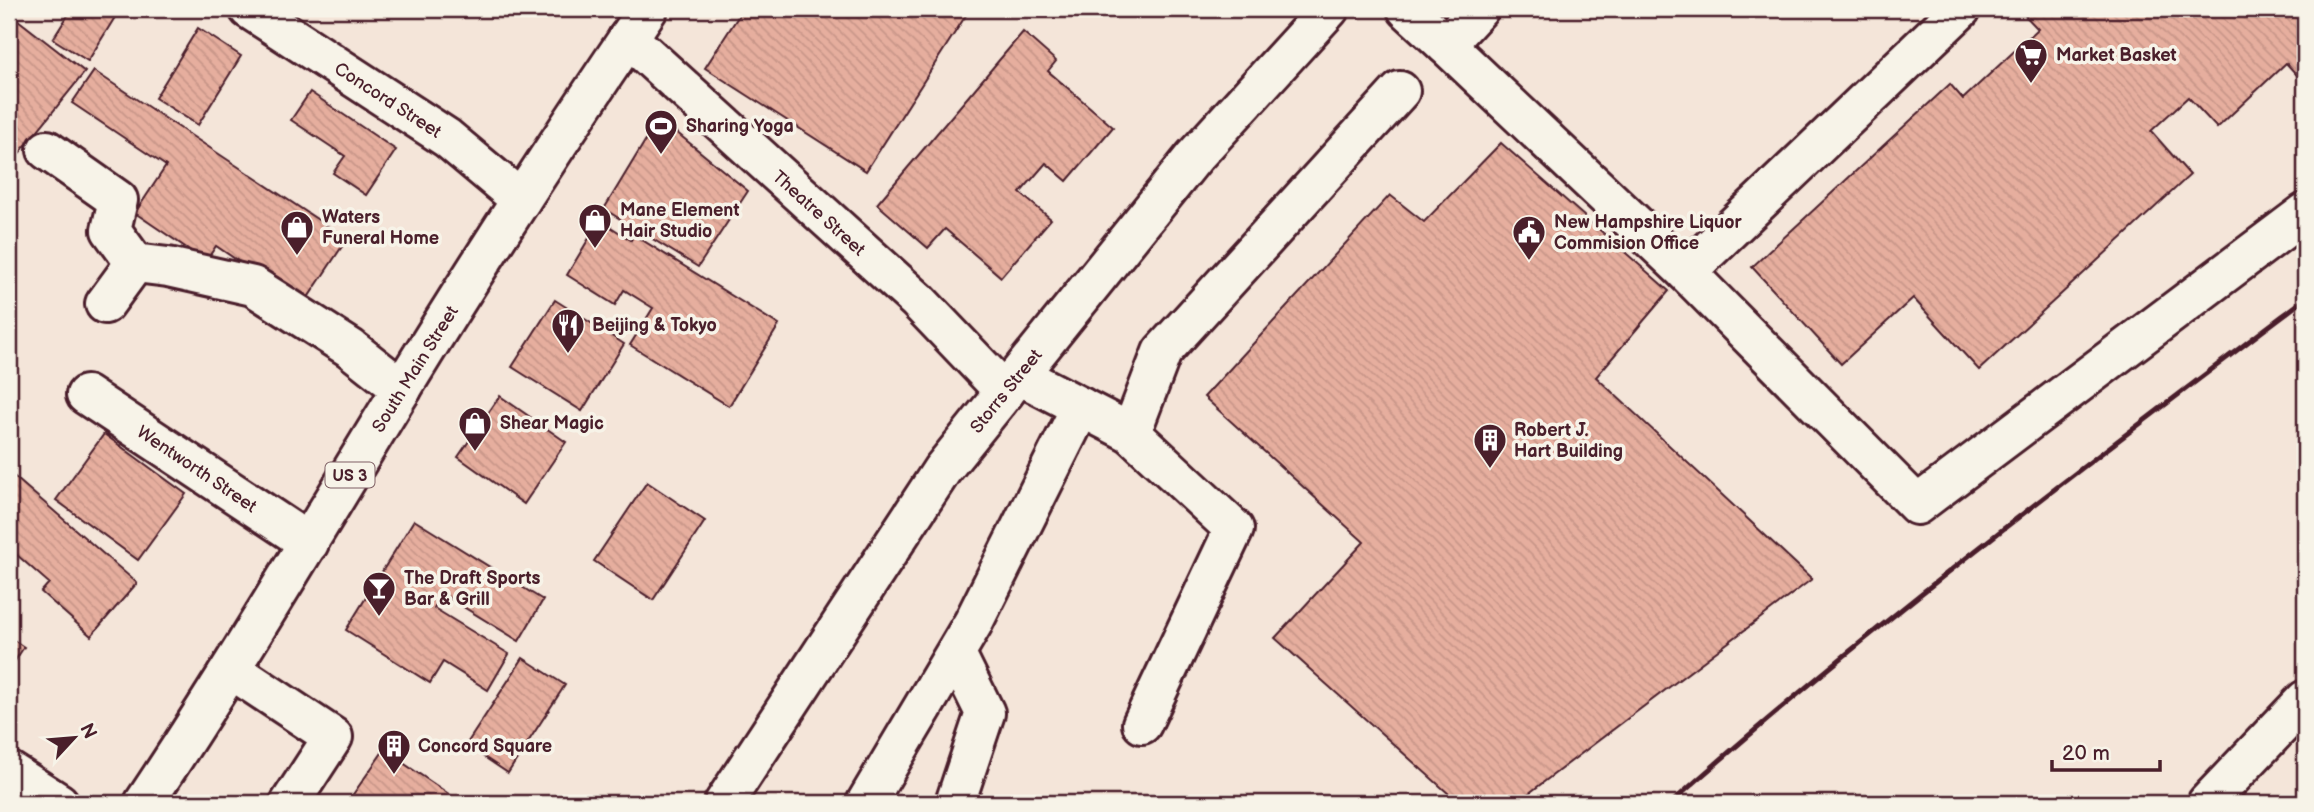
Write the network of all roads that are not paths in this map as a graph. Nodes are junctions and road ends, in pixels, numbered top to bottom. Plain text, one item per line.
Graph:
1 (249, 9) edge
2 (1329, 9) edge
3 (1407, 9) edge
4 (1479, 9) edge
5 (1961, 9) edge
6 (638, 24) edge
7 (1446, 45) junction
8 (1400, 92) dead end
9 (47, 150) dead end
10 (521, 200) junction
11 (2305, 213) edge
12 (135, 263) junction
13 (1686, 272) junction
14 (105, 304) dead end
15 (1012, 384) junction
16 (402, 389) junction
17 (86, 395) dead end
18 (1081, 407) junction
19 (1130, 433) junction
20 (309, 542) junction
21 (956, 654) junction
22 (232, 670) junction
23 (2305, 701) edge
24 (1142, 724) dead end
25 (9, 771) edge
26 (59, 803) edge
27 (144, 803) edge
28 (290, 803) edge
29 (724, 803) edge
30 (866, 803) edge
31 (955, 803) edge
32 (2207, 803) edge

1 - 10 main road, Concord Street
2 - 15 main road, Storrs Street
3 - 7 main road
4 - 7 main road
5 - 13 main road
6 - 10 main road, South Main Street / US 3
6 - 15 main road, Theatre Street
7 - 13 main road
8 - 19 main road
9 - 12 main road
10 - 16 main road, South Main Street / US 3
11 - 13 main road
12 - 14 main road
12 - 16 main road
15 - 18 main road, Theatre Street
15 - 29 main road, Storrs Street
16 - 20 main road, South Main Street / US 3
17 - 20 main road, Wentworth Street
18 - 19 main road, Theatre Street
18 - 21 main road
19 - 24 main road, Theatre Street
20 - 22 main road, South Main Street / US 3
21 - 30 main road
21 - 31 main road
22 - 27 main road, South Main Street / US 3
22 - 28 main road
23 - 32 main road
25 - 26 main road

